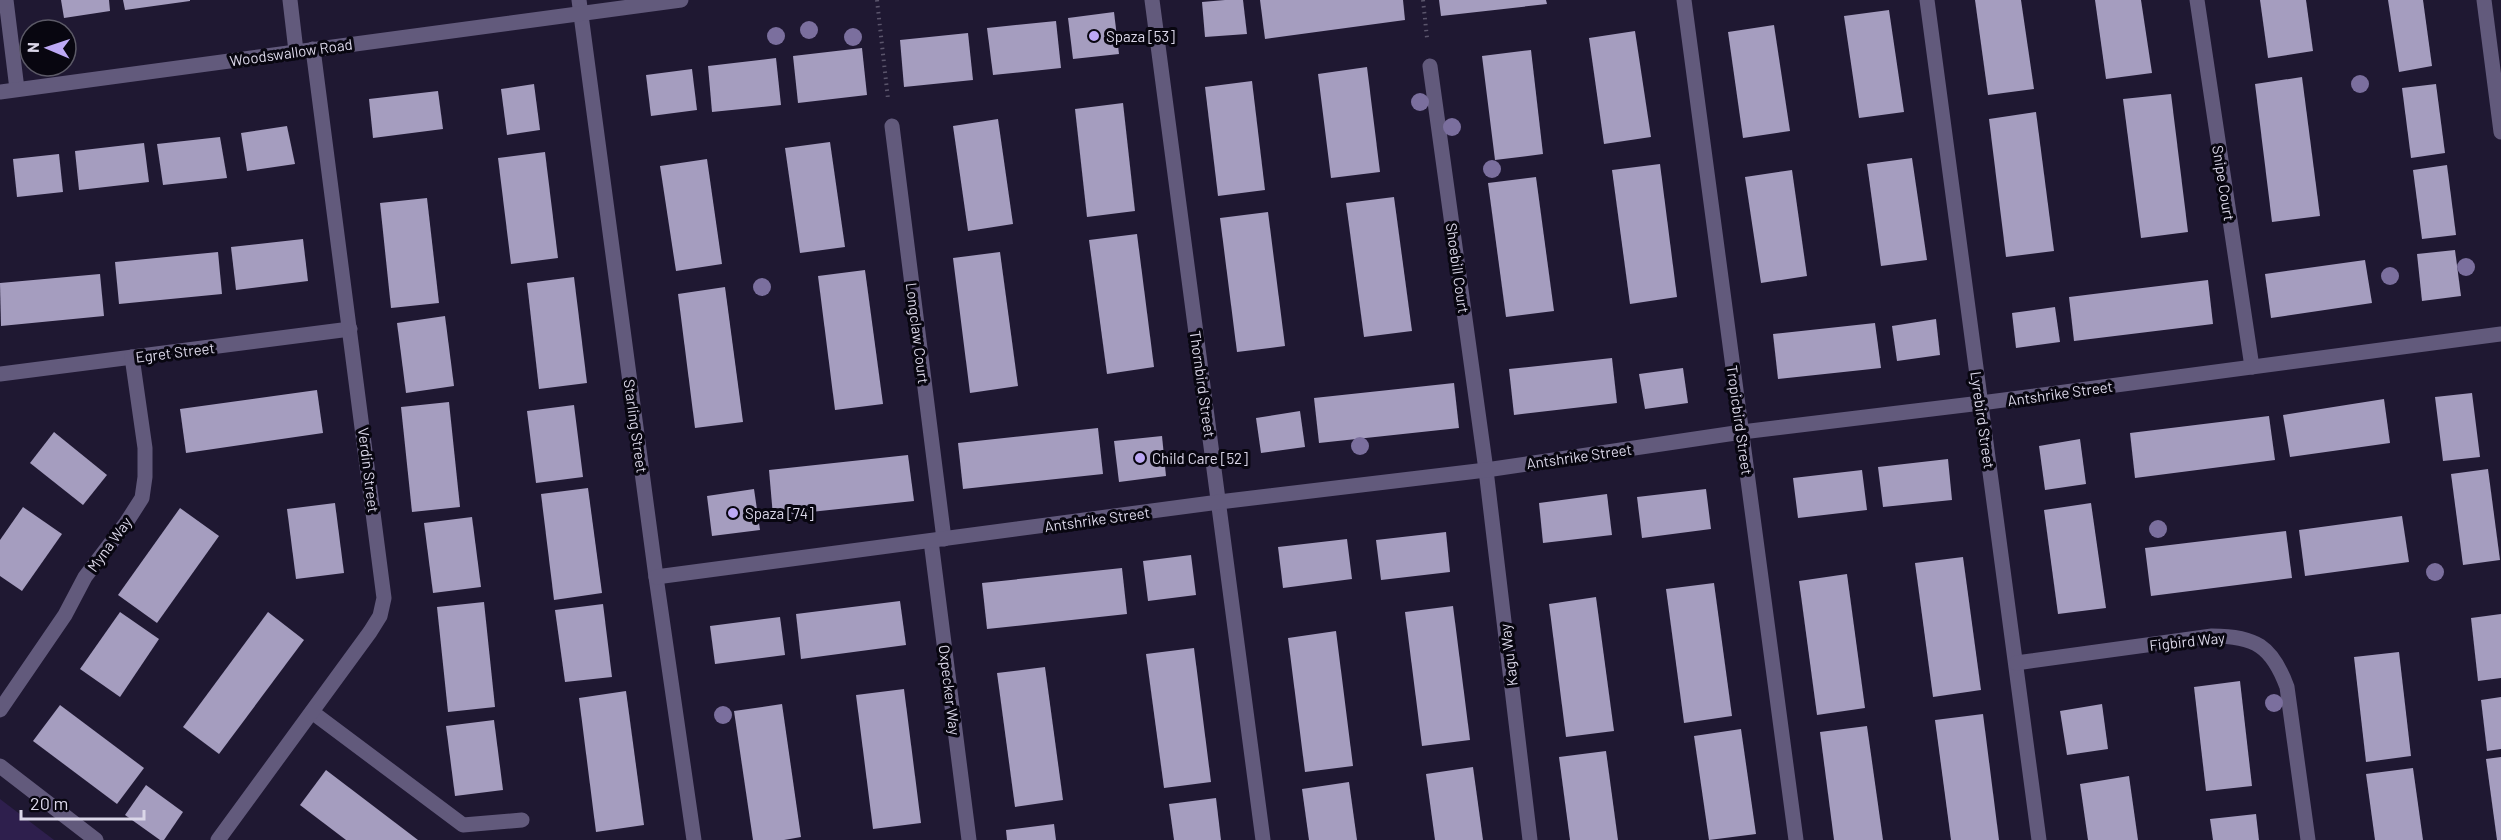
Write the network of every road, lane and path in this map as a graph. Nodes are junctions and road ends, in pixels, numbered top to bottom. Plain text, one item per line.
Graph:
1 (6, 0) edge
2 (290, 0) edge
3 (681, 0) edge
4 (877, 0) edge
5 (1152, 0) edge
6 (1423, 0) edge
7 (1684, 0) edge
8 (1927, 0) edge
9 (2197, 0) edge
10 (2484, 0) edge
11 (580, 6) edge
12 (313, 49) junction
13 (296, 51) junction
14 (1430, 66) joint
15 (17, 89) junction
16 (0, 92) edge
17 (892, 126) joint
18 (2501, 132) edge
19 (350, 329) junction
20 (2501, 334) edge
21 (132, 357) junction
22 (2252, 367) junction
23 (0, 374) edge
24 (1981, 404) junction
25 (1742, 432) junction
26 (1486, 470) junction
27 (1219, 502) junction
28 (937, 540) junction
29 (656, 577) junction
30 (2016, 663) junction
31 (0, 710) edge
32 (312, 712) junction
33 (0, 766) edge
34 (522, 820) dead end
35 (96, 840) edge
36 (218, 840) edge
37 (694, 840) edge
38 (969, 840) edge
39 (1263, 840) edge
40 (1530, 840) edge
41 (1796, 840) edge
42 (2039, 840) edge
43 (2308, 840) edge

1 - 15 street
2 - 13 street
3 - 11 street, Woodswallow Road
4 - 17 path
5 - 27 street, Thornbird Street
6 - 14 path
7 - 25 street, Tropicbird Street
8 - 24 street, Lyrebird Street
9 - 22 street, Snipe Court
10 - 18 street
11 - 12 street, Woodswallow Road
11 - 29 street, Starling Street
12 - 13 street, Woodswallow Road
12 - 19 street, Verdin Street
13 - 15 street, Woodswallow Road
14 - 26 street, Shoebill Court
15 - 16 street, Woodswallow Road
17 - 28 street, Longclaw Court
19 - 21 street, Egret Street
19 - 32 street, Verdin Street
20 - 22 street, Antshrike Street
21 - 23 street, Egret Street
21 - 31 street, Myna Way
22 - 24 street, Antshrike Street
24 - 25 street, Antshrike Street
24 - 30 street, Lyrebird Street
25 - 26 street, Antshrike Street
25 - 41 street, Tropicbird Street
26 - 27 street, Antshrike Street
26 - 40 street, Kagu Way
27 - 28 street, Antshrike Street
27 - 39 street, Thornbird Street
28 - 29 street, Antshrike Street
28 - 38 street, Oxpecker Way
29 - 37 street, Starling Street
30 - 42 street, Lyrebird Street
30 - 43 street, Figbird Way
32 - 34 street
32 - 36 street, Verdin Street
33 - 35 street

